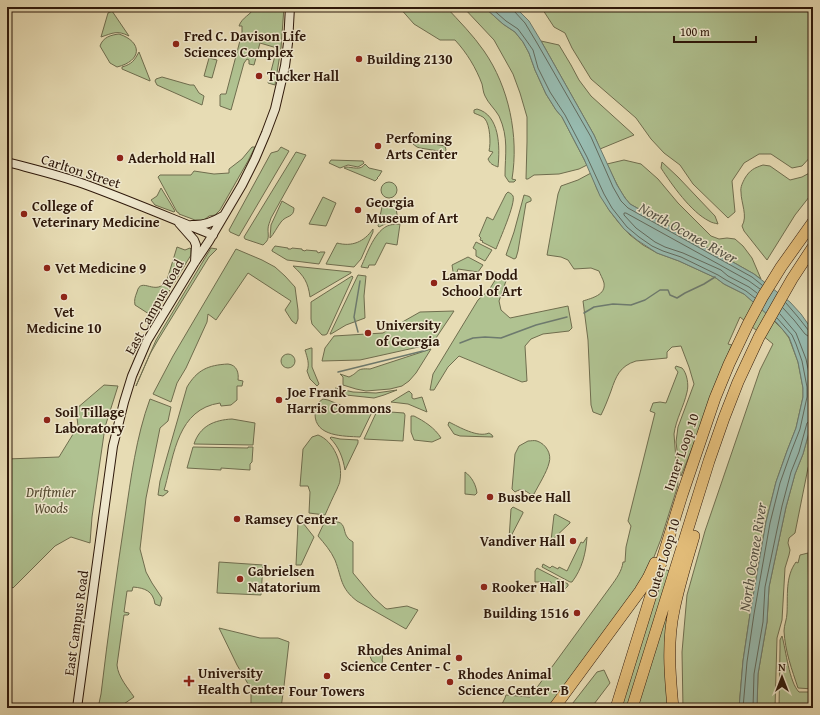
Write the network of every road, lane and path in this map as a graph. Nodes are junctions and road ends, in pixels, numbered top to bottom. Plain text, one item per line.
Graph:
1 (290, 7) edge
2 (7, 162) edge
3 (224, 215) junction
4 (178, 221) junction
5 (813, 222) edge
6 (188, 225) junction
7 (213, 235) junction
8 (813, 247) edge
9 (195, 262) junction
10 (697, 500) junction
11 (672, 528) junction
12 (77, 708) edge
13 (554, 708) edge
14 (616, 708) edge
15 (632, 708) edge
16 (673, 708) edge

1 - 3 main road, East Campus Road
2 - 4 main road, Carlton Street
3 - 6 main road
3 - 7 main road, East Campus Road
4 - 6 main road, Carlton Street
4 - 9 main road
5 - 11 highway, Inner Loop 10
6 - 7 main road, Carlton Street
7 - 9 main road, East Campus Road
8 - 10 highway, Outer Loop 10
9 - 12 main road, East Campus Road
10 - 15 highway, Outer Loop 10
10 - 16 highway
11 - 13 highway
11 - 14 highway, Inner Loop 10

